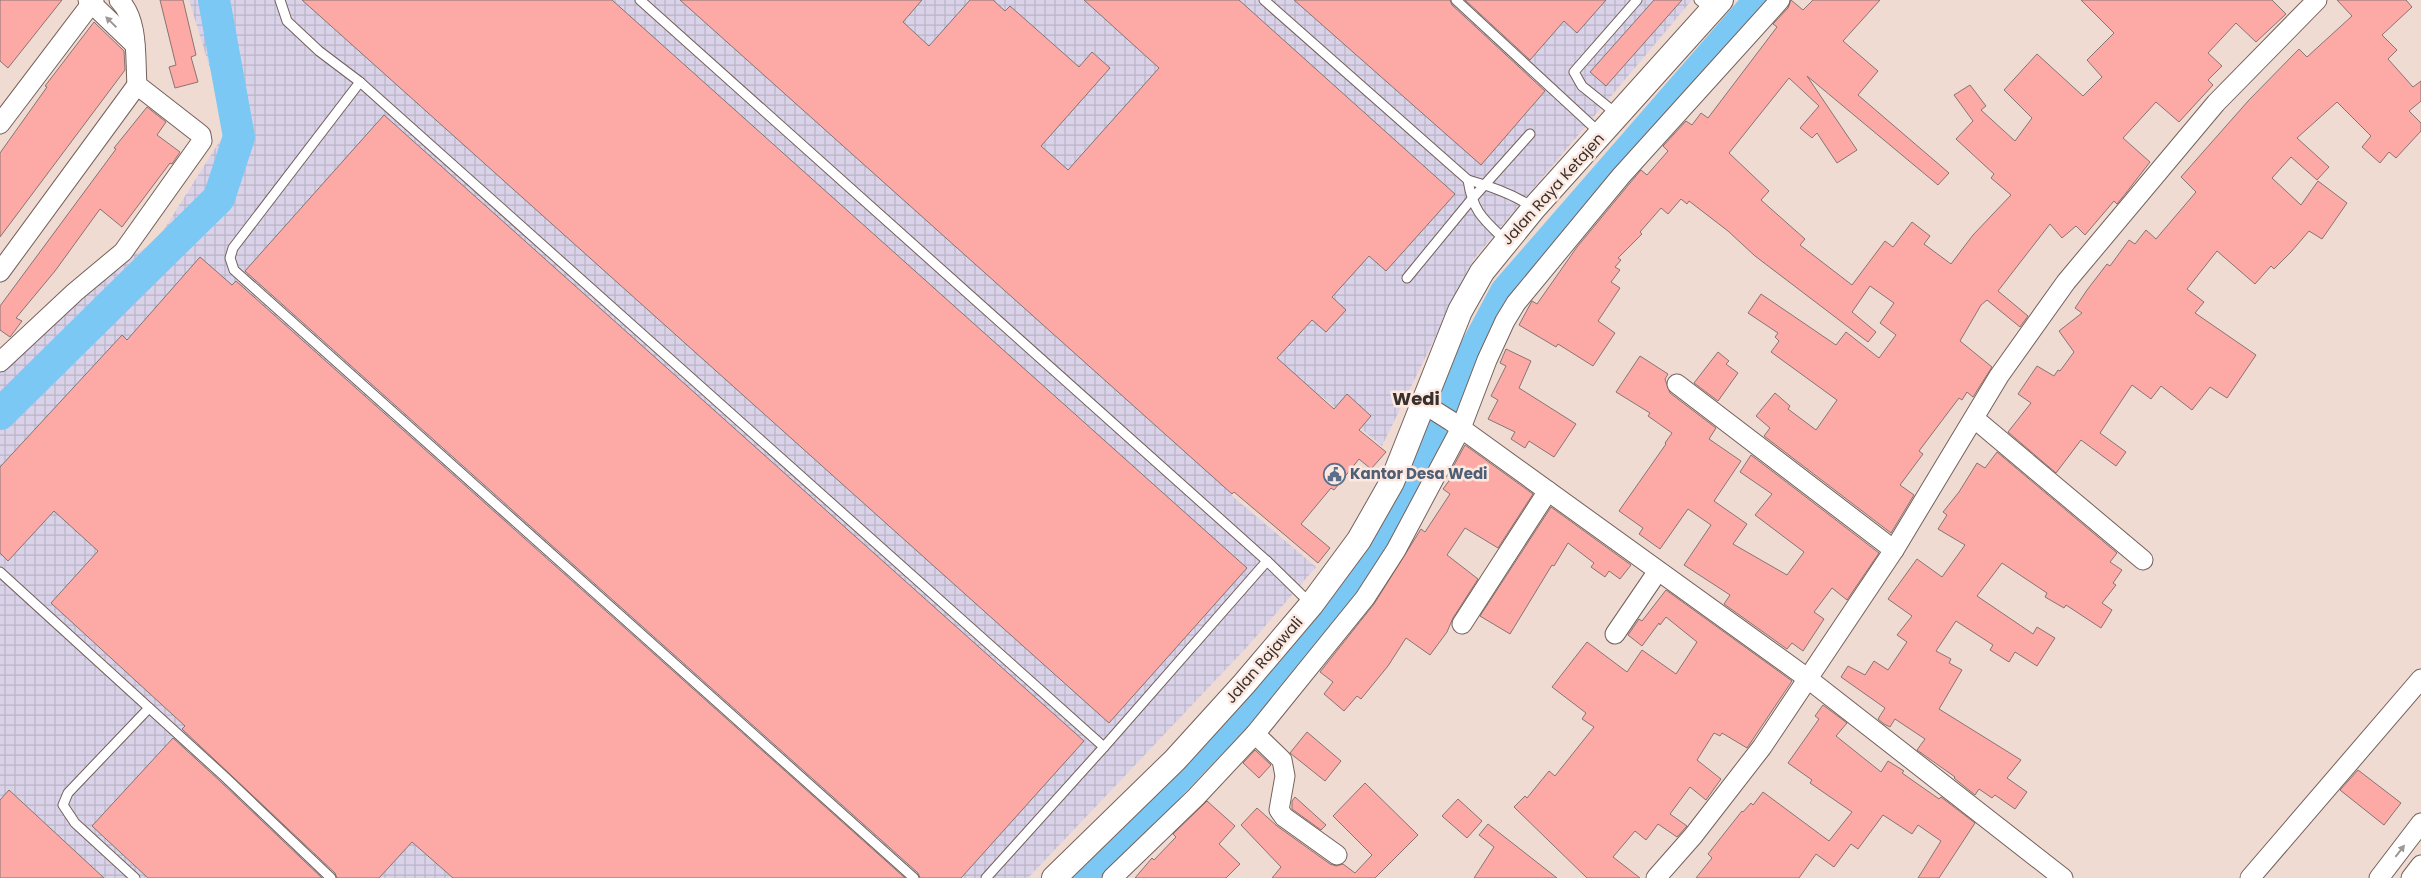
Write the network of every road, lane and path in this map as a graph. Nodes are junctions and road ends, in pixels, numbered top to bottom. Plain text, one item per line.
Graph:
1 (119, 0) edge
2 (280, 0) edge
3 (640, 0) edge
4 (1264, 0) edge
5 (1456, 0) edge
6 (1637, 0) edge
7 (1780, 0) edge
8 (2317, 0) edge
9 (91, 1) edge
10 (1710, 3) edge
11 (135, 45) junction
12 (360, 82) junction
13 (137, 84) junction
14 (1619, 115) junction
15 (0, 124) edge
16 (1530, 134) dead end
17 (1602, 135) junction
18 (1468, 180) junction
19 (1486, 184) junction
20 (1471, 200) junction
21 (1534, 208) junction
22 (1506, 241) junction
23 (0, 272) edge
24 (1407, 278) dead end
25 (0, 362) edge
26 (1677, 384) dead end
27 (1428, 407) junction
28 (1975, 419) junction
29 (1456, 424) junction
30 (1548, 491) junction
31 (1894, 550) junction
32 (2143, 560) dead end
33 (1267, 561) junction
34 (1658, 570) junction
35 (0, 572) edge
36 (1311, 604) junction
37 (1462, 624) dead end
38 (1616, 634) dead end
39 (1807, 678) junction
40 (2421, 679) edge
41 (149, 708) junction
42 (1255, 734) junction
43 (1104, 747) junction
44 (2421, 823) edge
45 (1337, 855) dead end
46 (2421, 865) edge
47 (135, 878) edge
48 (331, 878) edge
49 (914, 878) edge
50 (986, 878) edge
51 (1054, 878) edge
52 (1112, 878) edge
53 (1656, 878) edge
54 (2063, 878) edge
55 (2250, 878) edge
56 (2378, 878) edge
57 (2411, 878) edge

1 - 11 street
2 - 12 lane
3 - 33 lane
4 - 18 lane
5 - 17 lane
6 - 14 lane
7 - 29 street
8 - 28 street
11 -> 9 street
9 - 15 street
10 - 14 street, Jalan Raya Ketajen
11 - 13 street
12 - 43 lane
12 - 49 lane
13 - 23 street
13 - 25 street
14 - 17 street, Jalan Raya Ketajen
16 - 19 lane
17 - 21 street, Jalan Raya Ketajen
18 - 19 lane
18 - 20 lane
19 - 20 lane
19 - 21 lane
20 - 22 lane
20 - 24 lane
21 - 22 street, Jalan Raya Ketajen
22 - 27 street, Jalan Raya Ketajen
26 - 31 street
27 - 29 street
27 - 36 street, Jalan Rajawali
28 - 31 street
28 - 32 street
29 - 30 street
29 - 42 street
30 - 34 street
30 - 37 street
31 - 39 street
33 - 36 lane
33 - 43 lane
34 - 38 street
34 - 39 street
35 - 41 lane
36 - 51 street, Jalan Rajawali
39 - 53 street
39 - 54 street
40 - 55 street
41 - 47 lane
41 - 48 lane
42 - 45 street
42 - 52 street
43 - 50 lane
56 -> 44 street
46 - 57 street

